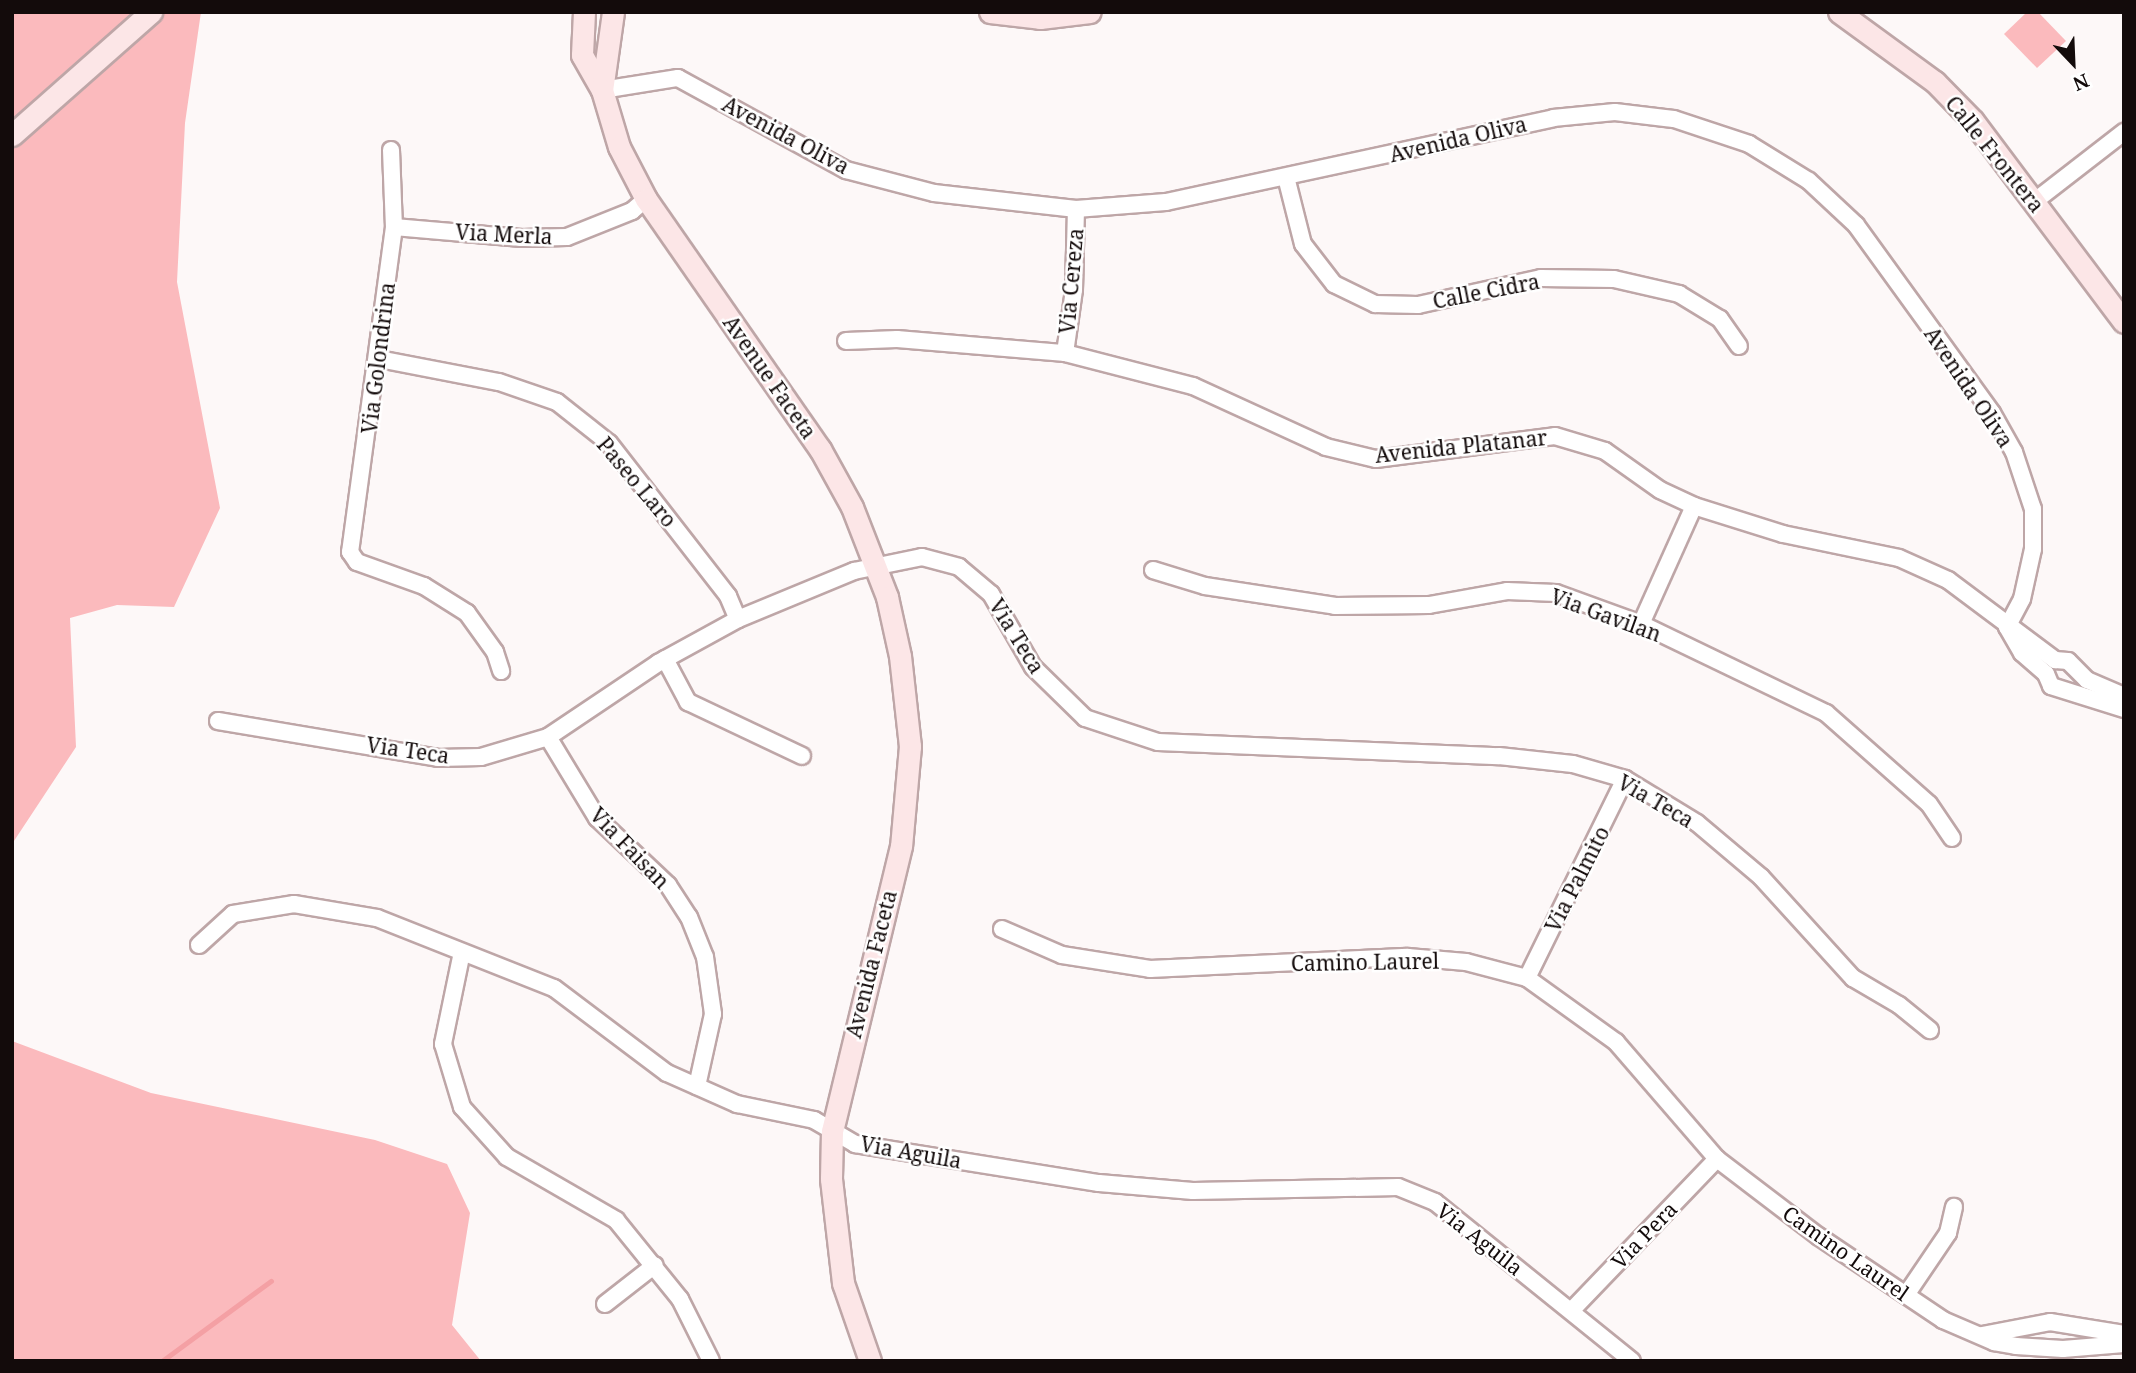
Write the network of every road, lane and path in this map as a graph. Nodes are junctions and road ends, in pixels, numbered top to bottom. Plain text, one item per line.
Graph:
1 (151, 12) edge
2 (584, 12) edge
3 (595, 12) edge
4 (613, 12) edge
5 (990, 12) edge
6 (1090, 12) edge
7 (1839, 12) edge
8 (587, 63) junction
9 (602, 90) junction
10 (2124, 132) edge
11 (12, 135) edge
12 (391, 150) dead end
13 (1286, 177) junction
14 (646, 199) junction
15 (2035, 201) junction
16 (1076, 209) junction
17 (394, 227) junction
18 (2124, 322) edge
19 (846, 341) dead end
20 (1739, 346) dead end
21 (1065, 353) junction
22 (379, 359) junction
23 (1694, 506) junction
24 (875, 565) junction
25 (1153, 570) dead end
26 (738, 619) junction
27 (1641, 624) junction
28 (2007, 627) junction
29 (665, 659) junction
30 (2050, 667) junction
31 (500, 671) dead end
32 (2076, 671) junction
33 (2066, 689) junction
34 (2124, 696) edge
35 (2124, 709) edge
36 (218, 721) dead end
37 (548, 737) junction
38 (802, 755) dead end
39 (1625, 779) junction
40 (1952, 838) dead end
41 (1002, 929) dead end
42 (199, 945) dead end
43 (462, 952) junction
44 (1527, 978) junction
45 (1930, 1030) dead end
46 (697, 1086) junction
47 (832, 1130) junction
48 (1717, 1160) junction
49 (1954, 1207) dead end
50 (655, 1265) junction
51 (1906, 1295) junction
52 (606, 1304) dead end
53 (1572, 1311) junction
54 (2032, 1325) junction
55 (2066, 1326) junction
56 (2124, 1334) edge
57 (1982, 1335) junction
58 (2124, 1344) edge
59 (2035, 1348) junction
60 (2063, 1349) junction
61 (711, 1361) edge
62 (870, 1361) edge
63 (1632, 1361) edge

1 - 11 street
2 - 8 street
3 - 8 street
4 - 9 street
5 - 6 street
7 - 15 street, Calle Frontera
8 - 9 street
9 - 14 street
9 - 16 street, Avenida Oliva
10 - 15 street
12 - 17 street, Via Golondrina
13 - 16 street, Avenida Oliva
13 - 20 street, Calle Cidra
13 - 28 street, Avenida Oliva
14 - 17 street, Via Merla
14 - 24 street, Avenue Faceta
15 - 18 street, Calle Frontera
16 - 21 street, Via Cereza
17 - 22 street, Via Golondrina
19 - 21 street, Avenida Platanar
21 - 23 street, Avenida Platanar
22 - 26 street, Paseo Laro
22 - 31 street, Via Golondrina
23 - 27 street
23 - 28 street, Avenida Platanar
24 - 26 street, Via Teca
24 - 39 street, Via Teca
24 - 47 street, Avenida Faceta
25 - 27 street, Via Gavilan
26 - 29 street, Via Teca
27 - 40 street, Via Gavilan
28 - 30 street, Avenida Platanar
29 - 37 street, Via Teca
29 - 38 street
30 - 32 street, Avenida Platanar
30 - 33 street, Avenida Platanar
32 - 33 street
32 - 34 street, Avenida Platanar
33 - 35 street, Avenida Platanar
36 - 37 street, Via Teca
37 - 46 street, Via Faisan
39 - 44 street, Via Palmito
39 - 45 street, Via Teca
41 - 44 street, Camino Laurel
42 - 43 street, Via Aguila
43 - 46 street, Via Aguila
43 - 50 street
44 - 48 street, Camino Laurel
46 - 47 street, Via Aguila
47 - 53 street, Via Aguila
47 - 62 street, Avenida Faceta
48 - 51 street, Camino Laurel
48 - 53 street, Via Pera
49 - 51 street
50 - 52 street
50 - 61 street
51 - 57 street, Camino Laurel
53 - 63 street, Via Aguila
54 - 55 street
54 - 57 street
54 - 59 street
55 - 56 street
55 - 60 street
57 - 59 street, Camino Laurel
58 - 60 street, Camino Laurel
59 - 60 street, Camino Laurel

